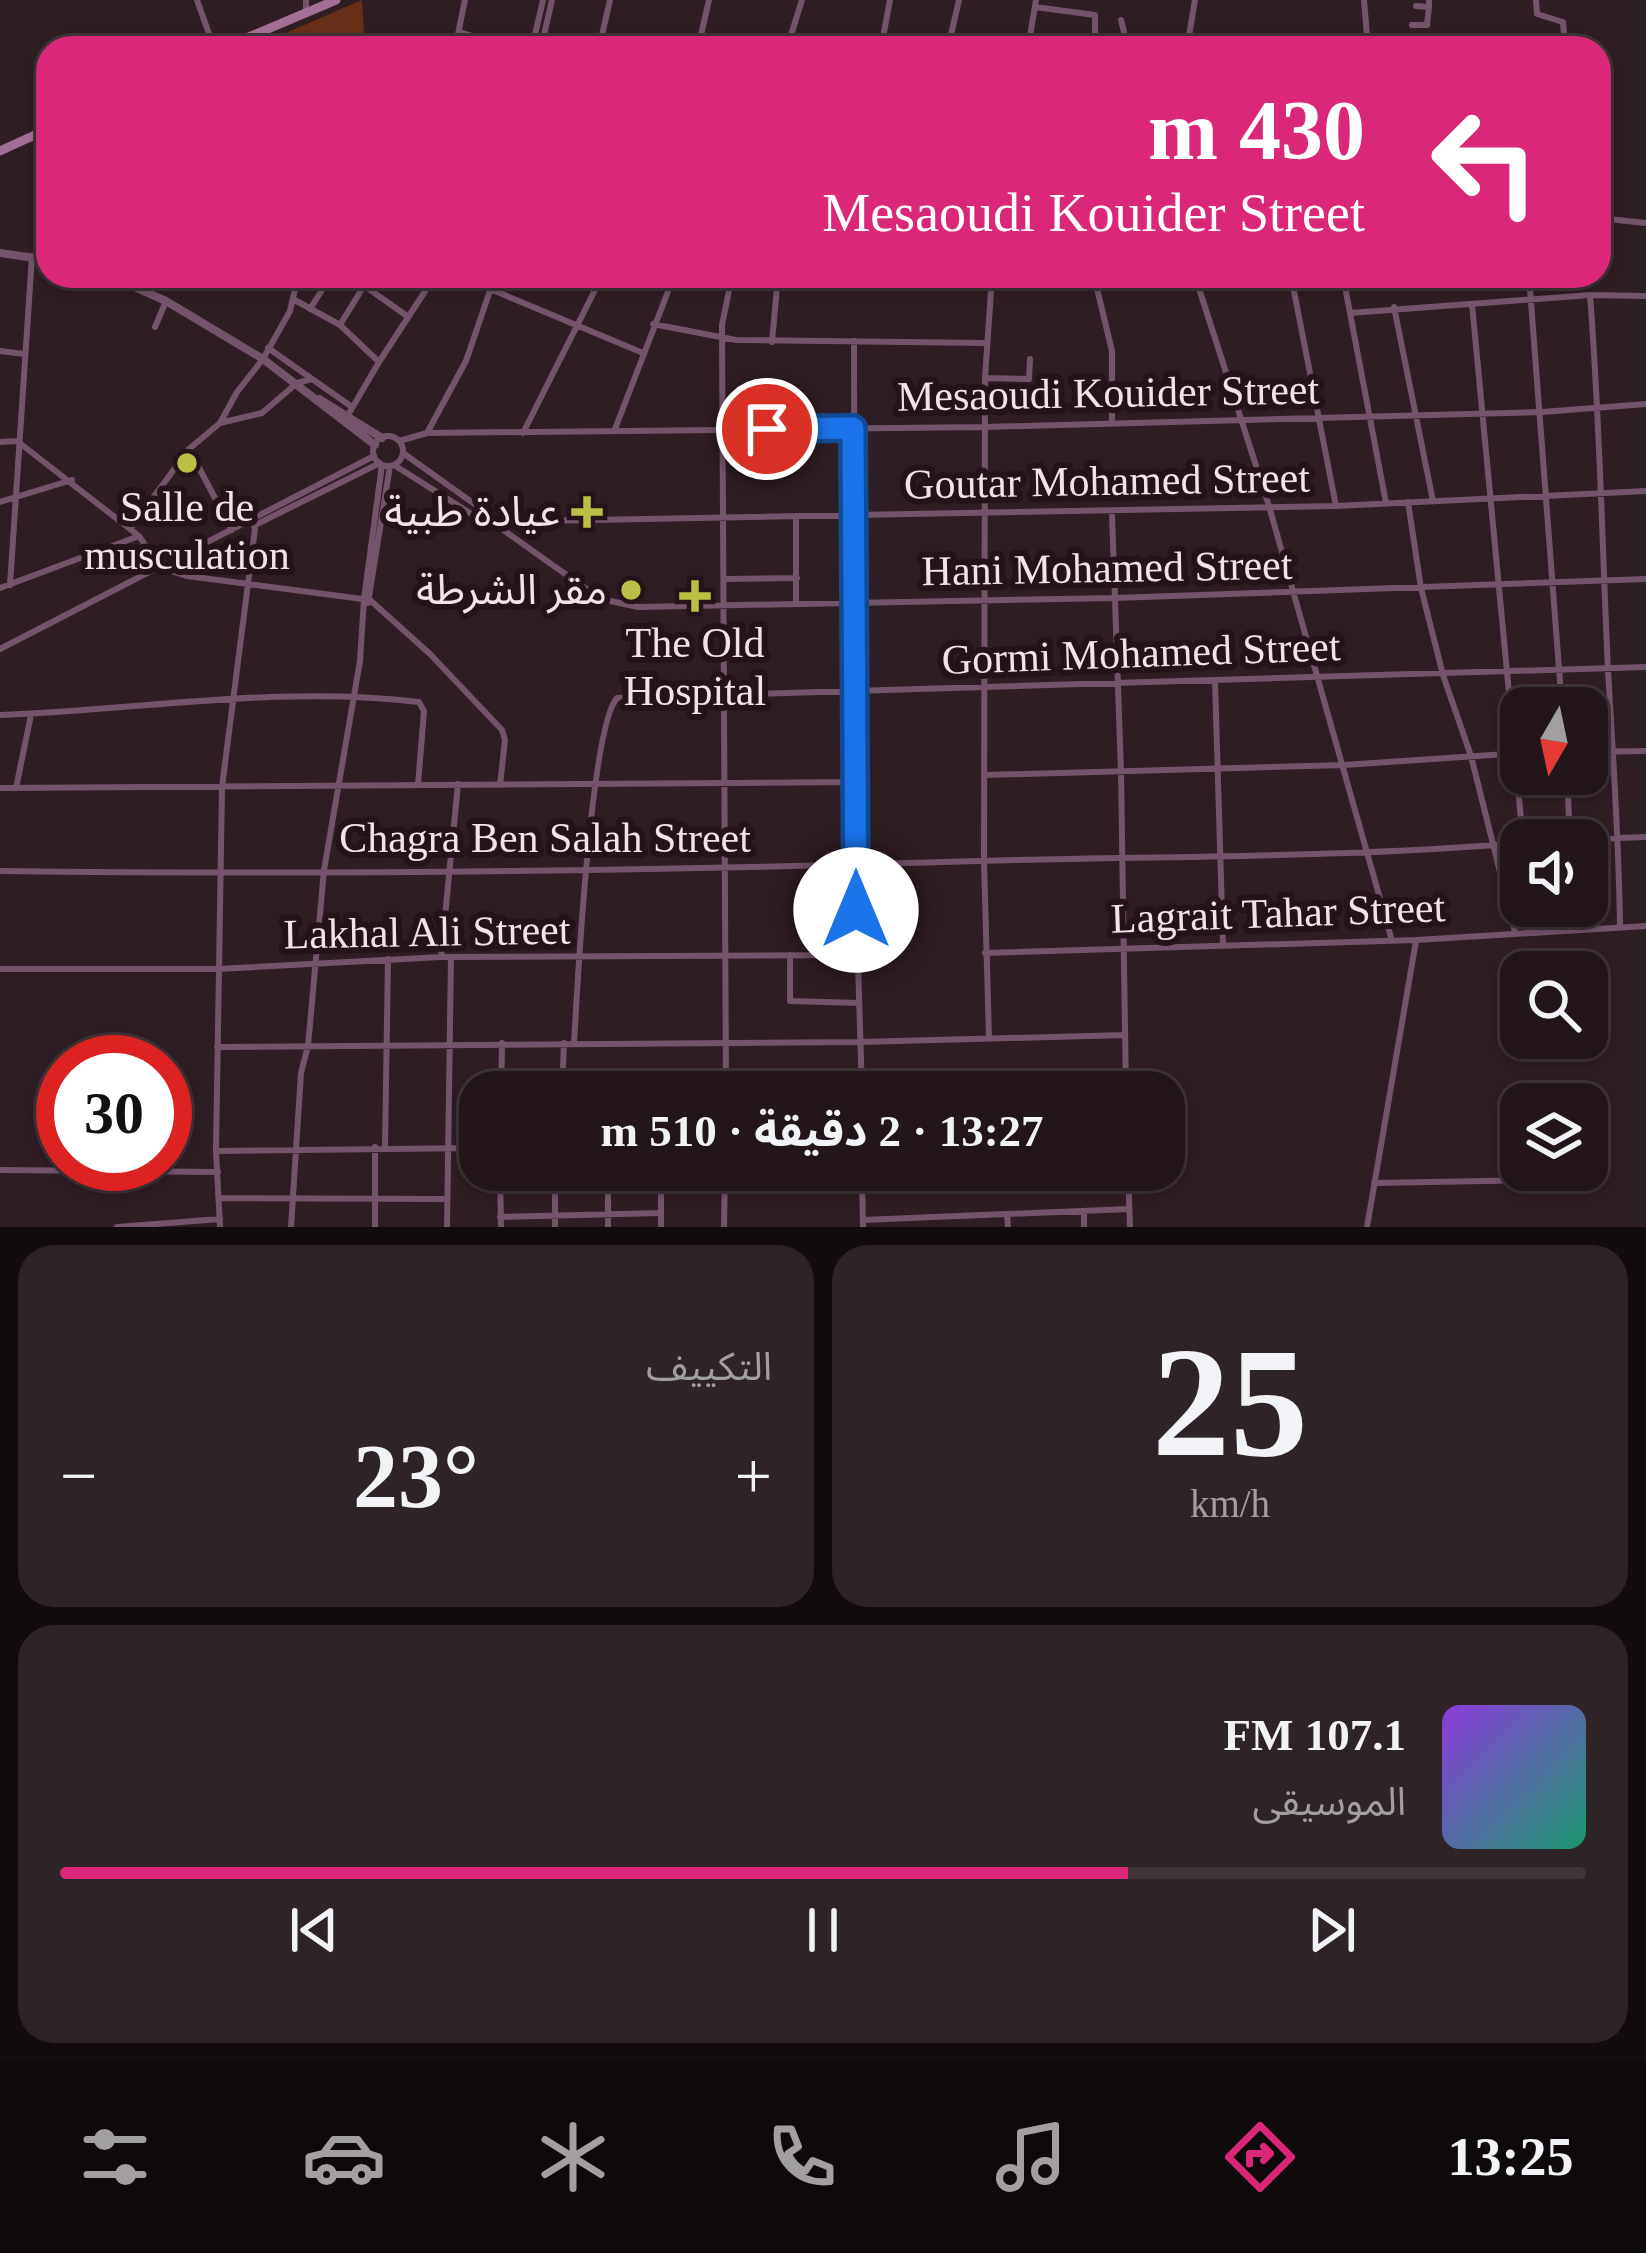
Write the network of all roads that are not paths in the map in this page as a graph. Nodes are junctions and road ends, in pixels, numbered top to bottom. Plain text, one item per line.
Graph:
1 (197, 0) edge
2 (306, 0) edge
3 (336, 0) edge
4 (466, 0) edge
5 (548, 0) edge
6 (610, 0) edge
7 (709, 0) edge
8 (802, 0) edge
9 (890, 0) edge
10 (959, 0) edge
11 (1195, 0) edge
12 (1364, 0) edge
13 (1536, 0) edge
14 (1035, 4) edge
15 (1429, 4) edge
16 (1416, 6) dead end
17 (306, 13) junction
18 (1120, 20) dead end
19 (1412, 25) dead end
20 (460, 32) junction
21 (210, 36) edge
22 (251, 36) edge
23 (459, 36) edge
24 (472, 36) edge
25 (536, 36) edge
26 (543, 36) edge
27 (602, 36) edge
28 (701, 36) edge
29 (792, 36) edge
30 (882, 36) edge
31 (951, 36) edge
32 (1030, 36) edge
33 (1095, 36) edge
34 (1125, 36) edge
35 (1189, 36) edge
36 (1367, 36) edge
37 (1564, 36) edge
38 (36, 134) edge
39 (0, 151) edge
40 (1611, 219) edge
41 (1646, 223) edge
42 (0, 253) edge
43 (32, 256) junction
44 (36, 257) edge
45 (137, 288) edge
46 (295, 288) edge
47 (323, 288) edge
48 (364, 288) edge
49 (368, 288) edge
50 (426, 288) edge
51 (484, 288) edge
52 (491, 288) edge
53 (596, 288) edge
54 (669, 288) edge
55 (729, 288) edge
56 (777, 288) edge
57 (991, 288) edge
58 (1097, 288) edge
59 (1199, 288) edge
60 (1293, 288) edge
61 (1345, 288) edge
62 (1530, 288) edge
63 (490, 291) junction
64 (1590, 295) junction
65 (1646, 296) edge
66 (293, 299) junction
67 (1532, 300) junction
68 (166, 301) junction
69 (1472, 304) junction
70 (1394, 307) junction
71 (310, 309) junction
72 (1350, 313) junction
73 (407, 316) junction
74 (653, 324) junction
75 (340, 325) junction
76 (576, 326) junction
77 (155, 327) dead end
78 (723, 339) junction
79 (772, 341) junction
80 (854, 341) junction
81 (986, 343) junction
82 (268, 348) junction
83 (0, 351) edge
84 (643, 353) junction
85 (24, 354) junction
86 (263, 359) junction
87 (1030, 359) dead end
88 (379, 362) junction
89 (985, 378) junction
90 (312, 379) junction
91 (297, 383) junction
92 (308, 392) junction
93 (1646, 404) edge
94 (1599, 405) junction
95 (350, 411) junction
96 (1542, 412) junction
97 (1480, 414) junction
98 (1418, 416) junction
99 (1369, 417) junction
100 (1320, 418) junction
101 (1240, 420) junction
102 (220, 423) junction
103 (1112, 423) junction
104 (853, 428) junction
105 (985, 428) junction
106 (725, 429) junction
107 (615, 430) junction
108 (427, 433) junction
109 (523, 433) junction
110 (17, 441) junction
111 (399, 441) junction
112 (0, 442) edge
113 (189, 449) junction
114 (403, 453) junction
115 (382, 457) junction
116 (353, 478) junction
117 (72, 480) junction
118 (1646, 490) edge
119 (380, 493) junction
120 (1546, 493) junction
121 (1603, 493) junction
122 (1492, 495) junction
123 (13, 499) junction
124 (1433, 501) junction
125 (0, 502) edge
126 (1408, 502) junction
127 (1386, 503) junction
128 (1269, 506) junction
129 (1336, 506) junction
130 (1112, 512) junction
131 (986, 513) junction
132 (855, 516) junction
133 (725, 518) junction
134 (796, 518) junction
135 (251, 524) junction
136 (494, 524) junction
137 (130, 529) junction
138 (233, 532) junction
139 (139, 536) junction
140 (161, 568) junction
141 (797, 578) junction
142 (725, 579) junction
143 (1606, 579) junction
144 (1646, 579) edge
145 (248, 581) junction
146 (1501, 582) junction
147 (1553, 583) junction
148 (10, 585) junction
149 (0, 588) edge
150 (1421, 589) junction
151 (1294, 593) junction
152 (1115, 598) junction
153 (987, 600) junction
154 (366, 602) junction
155 (856, 604) junction
156 (796, 605) junction
157 (724, 606) junction
158 (0, 649) edge
159 (1646, 667) edge
160 (1608, 668) junction
161 (1560, 669) junction
162 (1508, 671) junction
163 (1443, 675) junction
164 (1318, 679) junction
165 (1215, 681) junction
166 (1118, 684) junction
167 (1510, 687) edge
168 (1561, 687) edge
169 (986, 688) junction
170 (854, 691) junction
171 (724, 694) junction
172 (354, 698) junction
173 (232, 700) junction
174 (31, 714) junction
175 (0, 716) edge
176 (1608, 752) edge
177 (1614, 752) junction
178 (1646, 752) edge
179 (1500, 754) edge
180 (1471, 756) junction
181 (1344, 766) junction
182 (1217, 770) junction
183 (1121, 772) junction
184 (984, 776) junction
185 (856, 782) junction
186 (598, 783) junction
187 (725, 783) junction
188 (418, 784) junction
189 (458, 784) junction
190 (500, 784) junction
191 (336, 785) junction
192 (222, 787) junction
193 (0, 788) edge
194 (16, 788) junction
195 (1646, 837) edge
196 (1608, 838) edge
197 (1619, 838) junction
198 (1500, 844) edge
199 (1494, 845) junction
200 (1368, 854) junction
201 (1220, 859) junction
202 (984, 861) junction
203 (1120, 861) junction
204 (725, 866) junction
205 (855, 866) junction
206 (449, 869) junction
207 (587, 869) junction
208 (324, 870) junction
209 (0, 871) edge
210 (218, 874) junction
211 (1646, 926) edge
212 (1528, 927) edge
213 (1620, 927) junction
214 (1576, 929) joint
215 (1528, 931) junction
216 (1515, 932) junction
217 (1416, 940) junction
218 (1392, 941) junction
219 (1223, 945) junction
220 (1124, 949) junction
221 (985, 953) junction
222 (790, 955) junction
223 (725, 956) junction
224 (856, 956) junction
225 (441, 957) junction
226 (451, 957) junction
227 (388, 958) junction
228 (579, 958) junction
229 (314, 963) junction
230 (218, 969) junction
231 (0, 970) edge
232 (859, 1003) junction
233 (1125, 1035) junction
234 (989, 1038) junction
235 (727, 1041) junction
236 (860, 1042) junction
237 (388, 1043) junction
238 (502, 1043) junction
239 (564, 1043) junction
240 (574, 1043) junction
241 (450, 1044) junction
242 (308, 1046) junction
243 (218, 1047) junction
244 (501, 1071) edge
245 (563, 1071) edge
246 (726, 1071) edge
247 (861, 1071) edge
248 (1126, 1071) edge
249 (375, 1147) junction
250 (386, 1147) junction
251 (296, 1148) junction
252 (447, 1149) junction
253 (459, 1149) edge
254 (216, 1151) junction
255 (0, 1170) edge
256 (218, 1172) junction
257 (1500, 1181) edge
258 (1373, 1183) junction
259 (500, 1191) edge
260 (555, 1191) edge
261 (608, 1191) edge
262 (661, 1191) edge
263 (725, 1191) edge
264 (862, 1191) edge
265 (1128, 1191) edge
266 (219, 1198) junction
267 (292, 1199) junction
268 (375, 1199) junction
269 (447, 1199) junction
270 (1129, 1209) junction
271 (1084, 1211) junction
272 (608, 1214) junction
273 (661, 1214) junction
274 (1007, 1214) junction
275 (555, 1216) junction
276 (500, 1217) junction
277 (220, 1223) edge
278 (863, 1223) edge
279 (930, 1223) edge
280 (117, 1227) edge
281 (291, 1227) edge
282 (375, 1227) edge
283 (447, 1227) edge
284 (501, 1227) edge
285 (555, 1227) edge
286 (608, 1227) edge
287 (661, 1227) edge
288 (724, 1227) edge
289 (1008, 1227) edge
290 (1084, 1227) edge
291 (1130, 1227) edge
292 (1367, 1227) edge

1 - 21 street
2 - 17 street
3 - 17 main road
4 - 20 street
5 - 25 street
5 - 26 street
6 - 27 street
7 - 28 street
8 - 29 street
9 - 30 street
10 - 31 street
11 - 35 street
12 - 36 street
13 - 37 street
14 - 32 street
14 - 33 street
15 - 16 street
15 - 19 street
17 - 22 main road
18 - 34 street
20 - 23 street
20 - 24 street
38 - 39 main road
40 - 41 street
42 - 43 street
43 - 44 street
43 - 85 street
45 - 68 street, Hani Mohamed Street
46 - 66 street
47 - 71 street
48 - 75 street
49 - 73 street
50 - 73 street
51 - 63 street
52 - 63 street
53 - 76 street
54 - 74 street
55 - 78 street
56 - 79 street
57 - 81 street
58 - 103 street
59 - 101 street
60 - 100 street
61 - 72 street
62 - 67 street
63 - 76 street
63 - 108 street
64 - 65 street
64 - 67 street
64 - 94 street
66 - 71 street
66 - 82 street
67 - 69 street
67 - 96 street
68 - 77 street
68 - 86 street, Hani Mohamed Street
69 - 70 street
69 - 97 street
70 - 72 street
70 - 98 street
71 - 75 street
72 - 99 street
73 - 88 street
74 - 78 street
74 - 84 street
75 - 88 street
76 - 84 street
76 - 109 street
78 - 79 street
78 - 106 street
79 - 80 street
80 - 81 street
80 - 104 street
81 - 89 street
82 - 86 street
82 - 90 street
83 - 85 street
84 - 107 street
85 - 110 street
86 - 91 street, Hani Mohamed Street
86 - 102 street
87 - 89 street
88 - 95 street
89 - 105 street
90 - 91 street
90 - 95 street
91 - 92 street, Hani Mohamed Street
91 - 102 street
92 - 95 street
92 - 115 street, Hani Mohamed Street
93 - 94 street, Mesaoudi Kouider Street
94 - 96 street, Mesaoudi Kouider Street
94 - 121 street
95 - 115 street
96 - 97 street, Mesaoudi Kouider Street
96 - 120 street
97 - 98 street, Mesaoudi Kouider Street
97 - 122 street
98 - 99 street, Mesaoudi Kouider Street
98 - 124 street
99 - 100 street, Mesaoudi Kouider Street
99 - 127 street
100 - 101 street, Mesaoudi Kouider Street
100 - 129 street
101 - 103 street, Mesaoudi Kouider Street
101 - 128 street
102 - 113 street
103 - 105 street, Mesaoudi Kouider Street
104 - 105 street, Mesaoudi Kouider Street
104 - 106 street, Mesaoudi Kouider Street
104 - 132 street
105 - 131 street
106 - 107 street, Mesaoudi Kouider Street
106 - 133 street
107 - 109 street, Mesaoudi Kouider Street
108 - 109 street, Mesaoudi Kouider Street
108 - 111 street, Mesaoudi Kouider Street
110 - 112 street
110 - 117 street
110 - 123 street
111 - 114 street
111 - 115 street
113 - 137 street
113 - 138 street
114 - 115 street
114 - 136 street
115 - 116 street
115 - 119 street
115 - 135 street
115 - 136 street, Hani Mohamed Street
115 - 154 street
116 - 119 street
116 - 135 street
117 - 123 street
117 - 137 street
118 - 121 street, Goutar Mohamed Street
119 - 154 street
120 - 121 street, Goutar Mohamed Street
120 - 122 street, Goutar Mohamed Street
120 - 147 street
121 - 143 street
122 - 124 street, Goutar Mohamed Street
122 - 146 street
123 - 125 street
123 - 148 street
124 - 126 street, Goutar Mohamed Street
126 - 127 street, Goutar Mohamed Street
126 - 150 street
127 - 129 street, Goutar Mohamed Street
128 - 129 street, Goutar Mohamed Street
128 - 130 street, Goutar Mohamed Street
128 - 151 street
130 - 131 street, Goutar Mohamed Street
130 - 152 street
131 - 132 street, Goutar Mohamed Street
131 - 153 street
132 - 134 street, Goutar Mohamed Street
132 - 155 street
133 - 134 street, Goutar Mohamed Street
133 - 136 street, Goutar Mohamed Street
133 - 142 street
134 - 141 street
135 - 138 street
135 - 145 street
136 - 157 street, Hani Mohamed Street
137 - 139 street
138 - 140 street
139 - 140 street
139 - 148 street
140 - 145 street
140 - 158 street
141 - 142 street
141 - 156 street
142 - 157 street
143 - 144 street, Hani Mohamed Street
143 - 147 street, Hani Mohamed Street
143 - 160 street
145 - 154 street
145 - 173 street
146 - 147 street, Hani Mohamed Street
146 - 150 street, Hani Mohamed Street
146 - 162 street
147 - 161 street
148 - 149 street
150 - 151 street, Hani Mohamed Street
150 - 163 street
151 - 152 street, Hani Mohamed Street
151 - 164 street
152 - 153 street, Hani Mohamed Street
152 - 166 street
153 - 155 street, Hani Mohamed Street
153 - 169 street
154 - 172 street
154 - 190 street
155 - 156 street, Hani Mohamed Street
155 - 170 street
156 - 157 street, Hani Mohamed Street
157 - 171 street
159 - 160 street, Gormi Mohamed Street
160 - 161 street, Gormi Mohamed Street
160 - 177 street
161 - 162 street, Gormi Mohamed Street
161 - 168 street
162 - 163 street, Gormi Mohamed Street
162 - 167 street
163 - 164 street, Gormi Mohamed Street
163 - 180 street
164 - 165 street, Gormi Mohamed Street
164 - 181 street
165 - 166 street, Gormi Mohamed Street
165 - 182 street
166 - 169 street, Gormi Mohamed Street
166 - 183 street
169 - 170 street, Gormi Mohamed Street
169 - 184 street
170 - 171 street, Gormi Mohamed Street
170 - 185 street
171 - 186 street, Gormi Mohamed Street
171 - 187 street
172 - 173 street
172 - 188 street
172 - 191 street
173 - 174 street
173 - 192 street
174 - 175 street
174 - 194 street
176 - 177 street
177 - 178 street
177 - 197 street
179 - 180 street
180 - 181 street
180 - 199 street
181 - 182 street
181 - 200 street
182 - 183 street
182 - 201 street
183 - 184 street
183 - 203 street
184 - 202 street
185 - 187 street
185 - 205 street
186 - 187 street
186 - 190 street
186 - 207 street
187 - 204 street
188 - 189 street
188 - 191 street
189 - 190 street
189 - 206 street
191 - 192 street
191 - 208 street
192 - 194 street
192 - 210 street
193 - 194 street
195 - 197 street
196 - 197 street
197 - 213 street
198 - 199 street, Chagra Ben Salah Street
199 - 200 street, Chagra Ben Salah Street
199 - 216 street
200 - 201 street, Chagra Ben Salah Street
200 - 218 street
201 - 203 street, Chagra Ben Salah Street
201 - 219 street
202 - 203 street, Chagra Ben Salah Street
202 - 205 street, Chagra Ben Salah Street
202 - 221 street
203 - 220 street
204 - 205 street, Chagra Ben Salah Street
204 - 207 street, Chagra Ben Salah Street
204 - 223 street
205 - 224 street
206 - 207 street, Chagra Ben Salah Street
206 - 208 street, Chagra Ben Salah Street
206 - 225 street
207 - 228 street
208 - 210 street, Chagra Ben Salah Street
208 - 229 street
209 - 210 street, Chagra Ben Salah Street
210 - 230 street
211 - 213 street, Lagrait Tahar Street
212 - 215 street
213 - 214 street, Lagrait Tahar Street
214 - 215 street, Lagrait Tahar Street
215 - 216 street, Lagrait Tahar Street
216 - 217 street, Lagrait Tahar Street
217 - 218 street, Lagrait Tahar Street
217 - 258 street
218 - 219 street, Lagrait Tahar Street
219 - 220 street, Lagrait Tahar Street
220 - 221 street, Lagrait Tahar Street
220 - 233 street
221 - 234 street
222 - 223 street, Lakhal Ali Street
222 - 224 street, Lakhal Ali Street
222 - 232 street
223 - 228 street, Lakhal Ali Street
223 - 235 street
224 - 232 street
225 - 226 street, Lakhal Ali Street
225 - 227 street, Lakhal Ali Street
226 - 228 street, Lakhal Ali Street
226 - 241 street
227 - 229 street, Lakhal Ali Street
227 - 237 street
228 - 240 street
229 - 230 street, Lakhal Ali Street
229 - 242 street
230 - 231 street, Lakhal Ali Street
230 - 243 street
232 - 236 street
233 - 234 street
233 - 248 street
234 - 236 street
235 - 236 street
235 - 240 street
235 - 246 street
236 - 247 street
237 - 241 street
237 - 242 street
237 - 250 street
238 - 239 street
238 - 241 street
238 - 244 street
239 - 240 street
239 - 245 street
241 - 252 street
242 - 243 street
242 - 251 street
243 - 254 street
249 - 250 street
249 - 251 street
249 - 268 street
250 - 252 street
251 - 254 street
251 - 267 street
252 - 253 street
252 - 269 street
254 - 256 street
255 - 256 street
256 - 266 street
257 - 258 street
258 - 292 street
259 - 276 street
260 - 275 street
261 - 272 street
262 - 273 street
263 - 288 street
264 - 278 street
265 - 270 street
266 - 267 street
266 - 277 street
267 - 268 street
267 - 281 street
268 - 269 street
268 - 282 street
269 - 283 street
270 - 271 street
270 - 291 street
271 - 274 street
271 - 290 street
272 - 273 street
272 - 275 street
272 - 286 street
273 - 287 street
274 - 279 street
274 - 289 street
275 - 276 street
275 - 285 street
276 - 284 street
277 - 280 street
278 - 279 street

